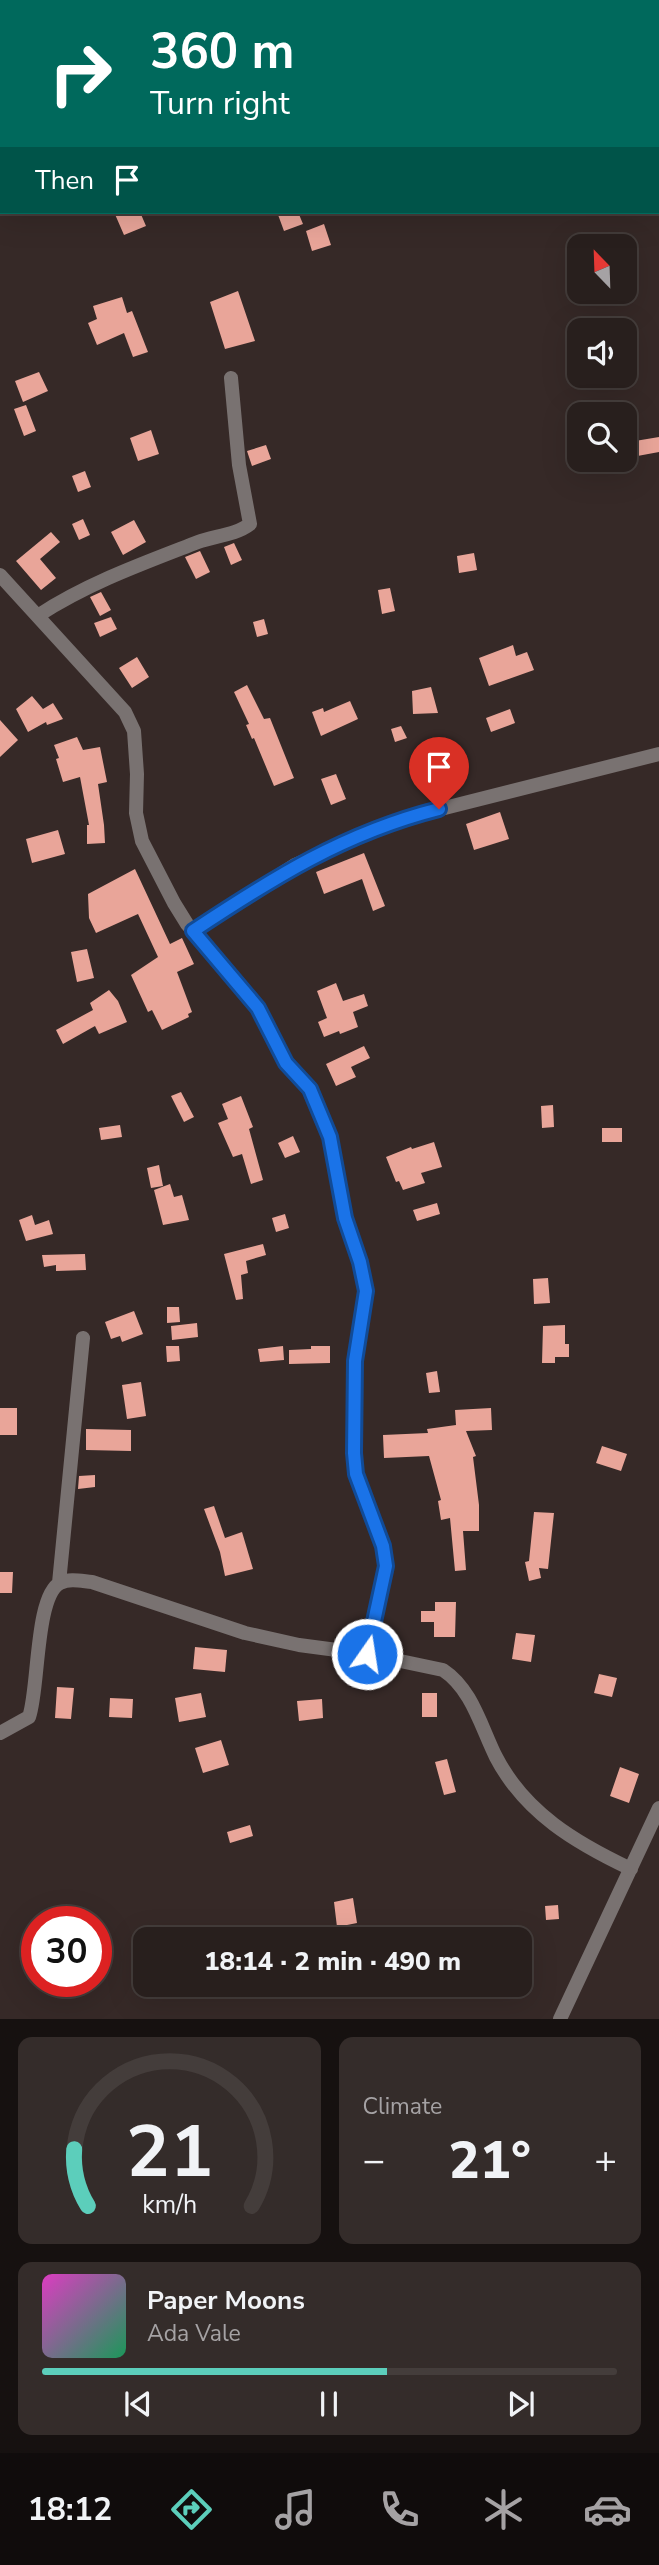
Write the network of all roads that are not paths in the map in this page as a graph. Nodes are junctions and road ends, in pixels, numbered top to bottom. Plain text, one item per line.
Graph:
1 (231, 377) dead end
2 (0, 575) edge
3 (39, 615) junction
4 (659, 754) edge
5 (193, 931) junction
6 (83, 1338) dead end
7 (60, 1583) junction
8 (367, 1654) junction
9 (0, 1733) edge
10 (659, 1808) edge
11 (631, 1869) junction
12 (560, 2019) edge

1 - 3 street
2 - 3 street
3 - 5 street
4 - 5 street
5 - 8 street
6 - 7 street
7 - 8 street
7 - 9 street
8 - 11 street
10 - 11 street
11 - 12 street

